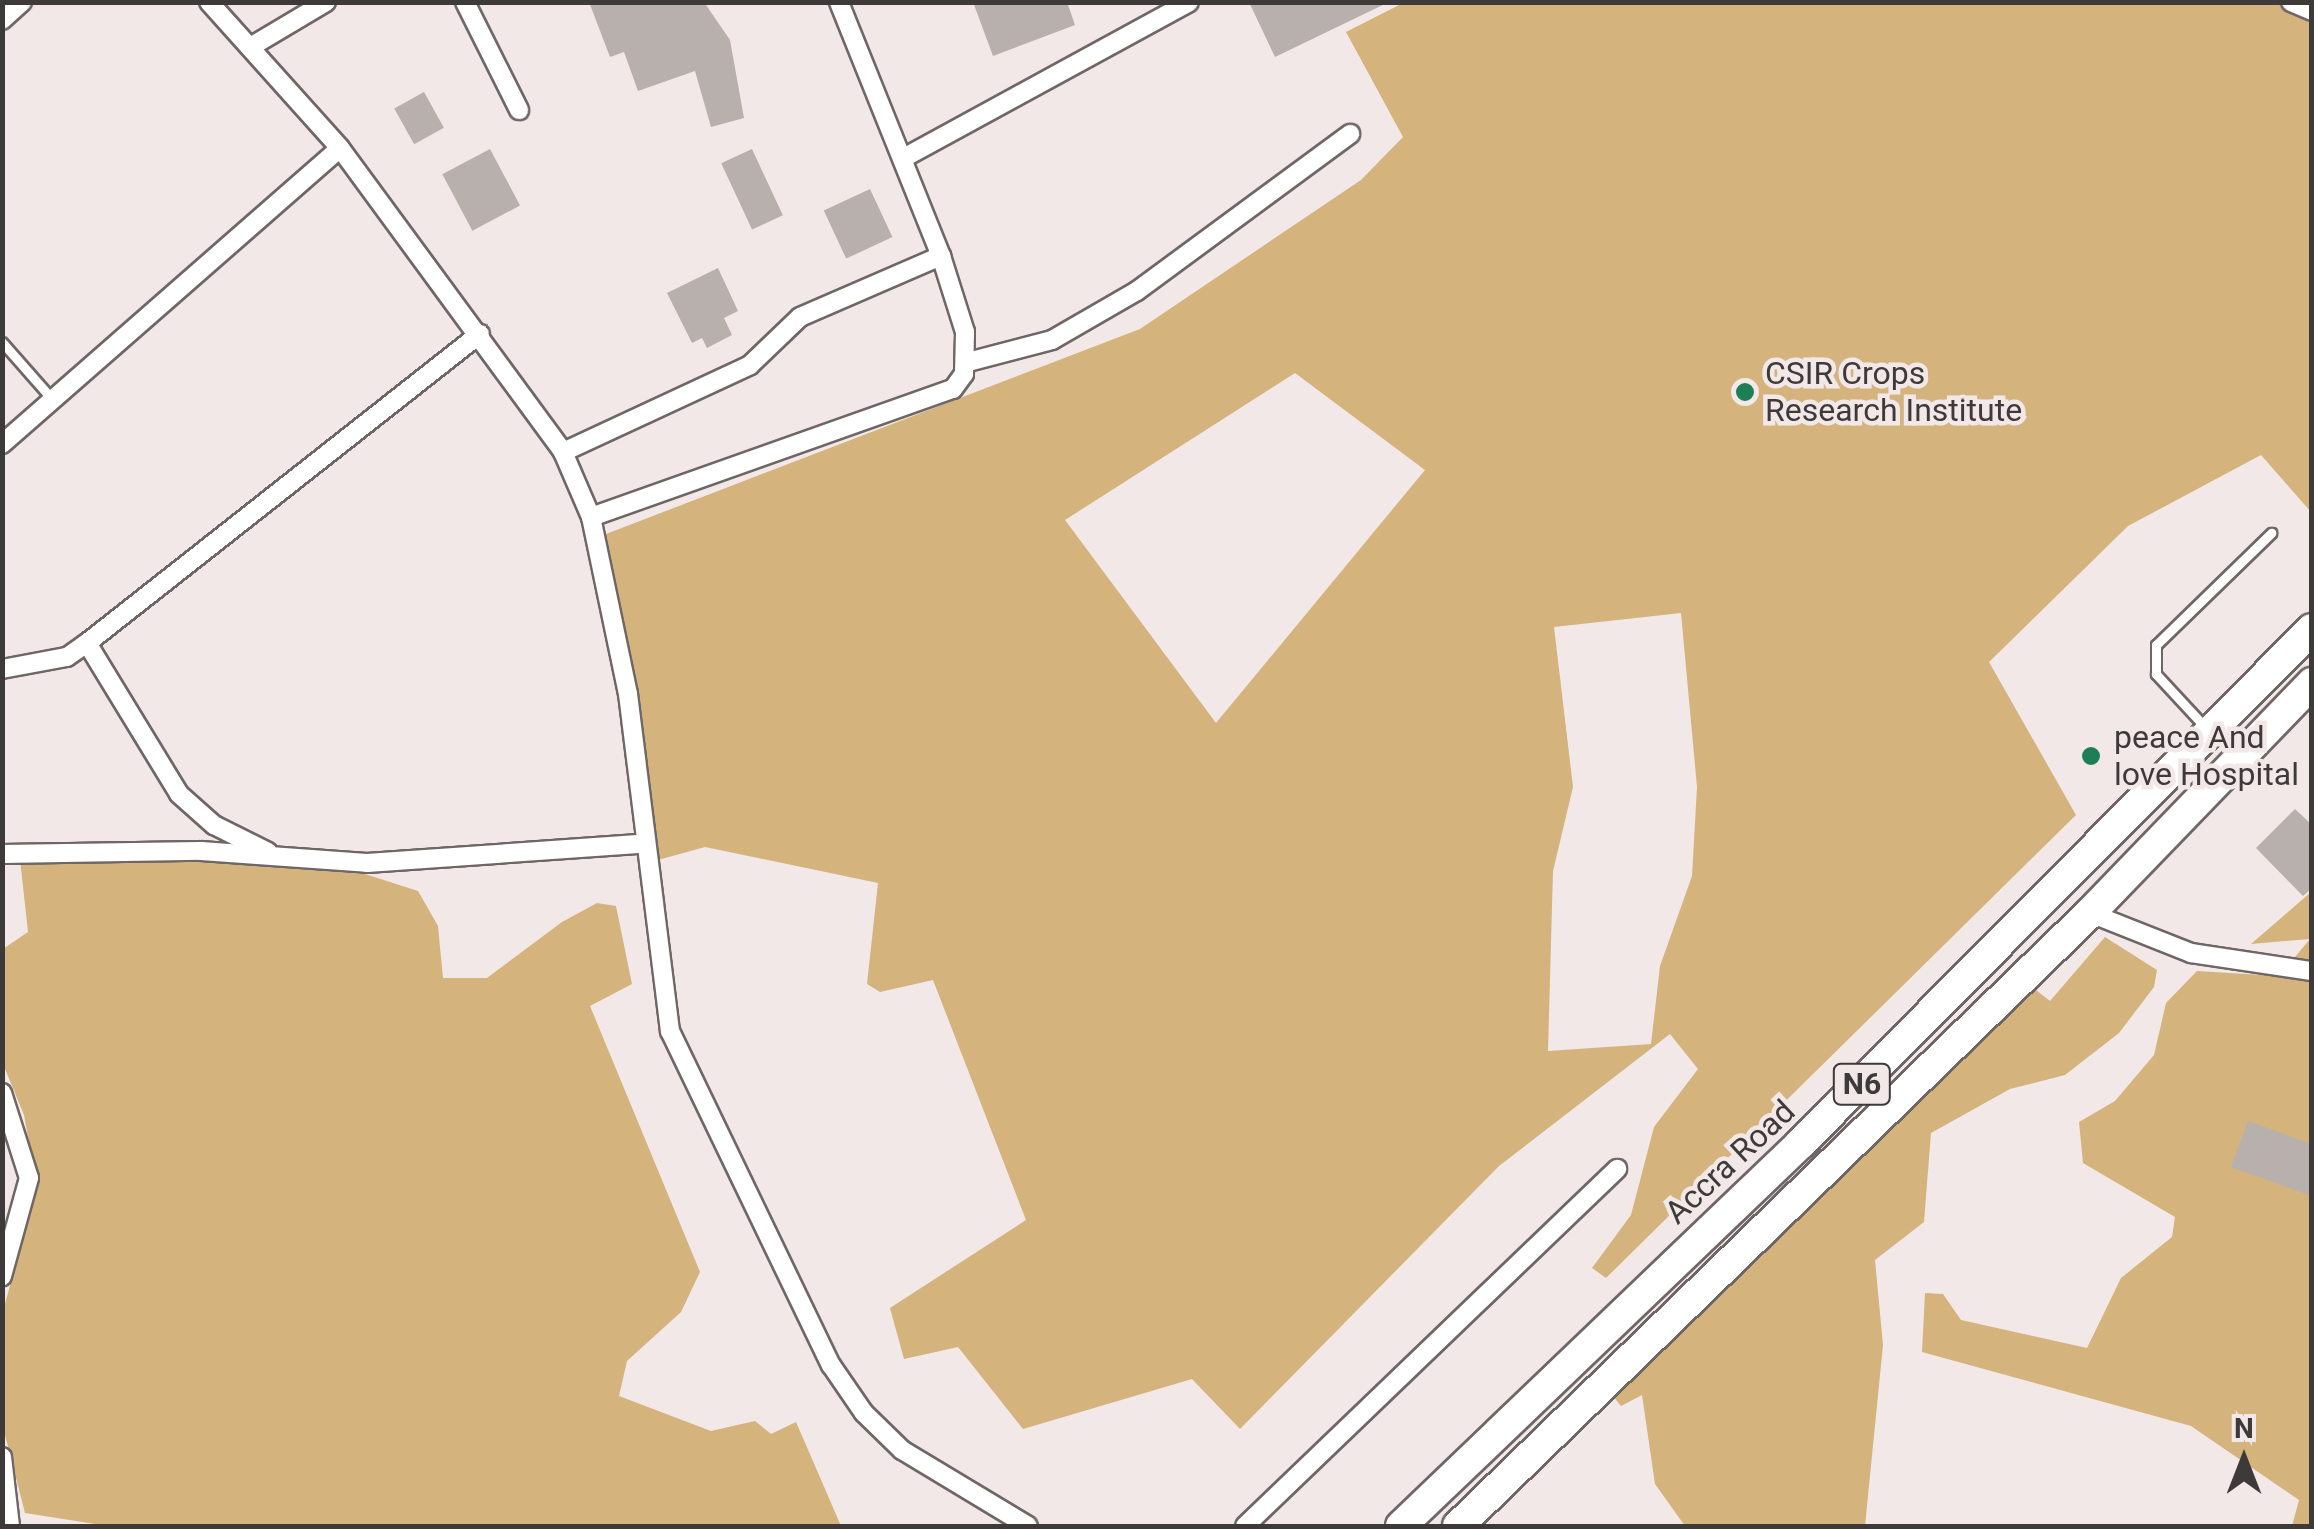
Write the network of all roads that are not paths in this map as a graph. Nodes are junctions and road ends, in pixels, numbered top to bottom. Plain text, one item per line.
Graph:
1 (22, 2) edge
2 (209, 2) edge
3 (326, 2) edge
4 (465, 2) edge
5 (839, 2) edge
6 (1189, 2) edge
7 (2290, 2) edge
8 (2312, 11) edge
9 (2, 20) edge
10 (252, 46) junction
11 (518, 110) dead end
12 (1350, 134) dead end
13 (340, 148) junction
14 (906, 156) junction
15 (941, 256) junction
16 (480, 334) junction
17 (2, 342) edge
18 (968, 362) junction
19 (52, 399) junction
20 (2, 444) edge
21 (563, 452) junction
22 (591, 517) junction
23 (2271, 533) dead end
24 (2312, 629) edge
25 (87, 643) junction
26 (2, 669) edge
27 (2312, 682) edge
28 (2212, 734) junction
29 (640, 844) junction
30 (2, 854) edge
31 (277, 856) junction
32 (2090, 913) junction
33 (2312, 970) edge
34 (2, 1093) edge
35 (1617, 1169) dead end
36 (2, 1276) edge
37 (2, 1456) edge
38 (10, 1526) edge
39 (1028, 1526) edge
40 (1245, 1526) edge
41 (1400, 1526) edge
42 (1458, 1526) edge

1 - 9 street
2 - 10 street
3 - 10 street
4 - 11 street
5 - 14 street
6 - 14 street
7 - 8 street
10 - 13 street
12 - 18 street
13 - 16 street
13 - 19 street
14 - 15 street
15 - 18 street
15 - 21 street
16 - 21 street
16 - 25 street
17 - 19 lane
18 - 22 street
19 - 20 street
21 - 22 street
22 - 29 street
23 - 28 lane
24 - 28 highway, Accra Road / N6
25 - 26 street
25 - 31 street
27 - 32 highway, N6
28 - 41 highway, Accra Road / N6
29 - 31 street
29 - 39 street
30 - 31 street
32 - 33 street
32 - 42 highway, N6
34 - 36 street
35 - 40 street
37 - 38 street

